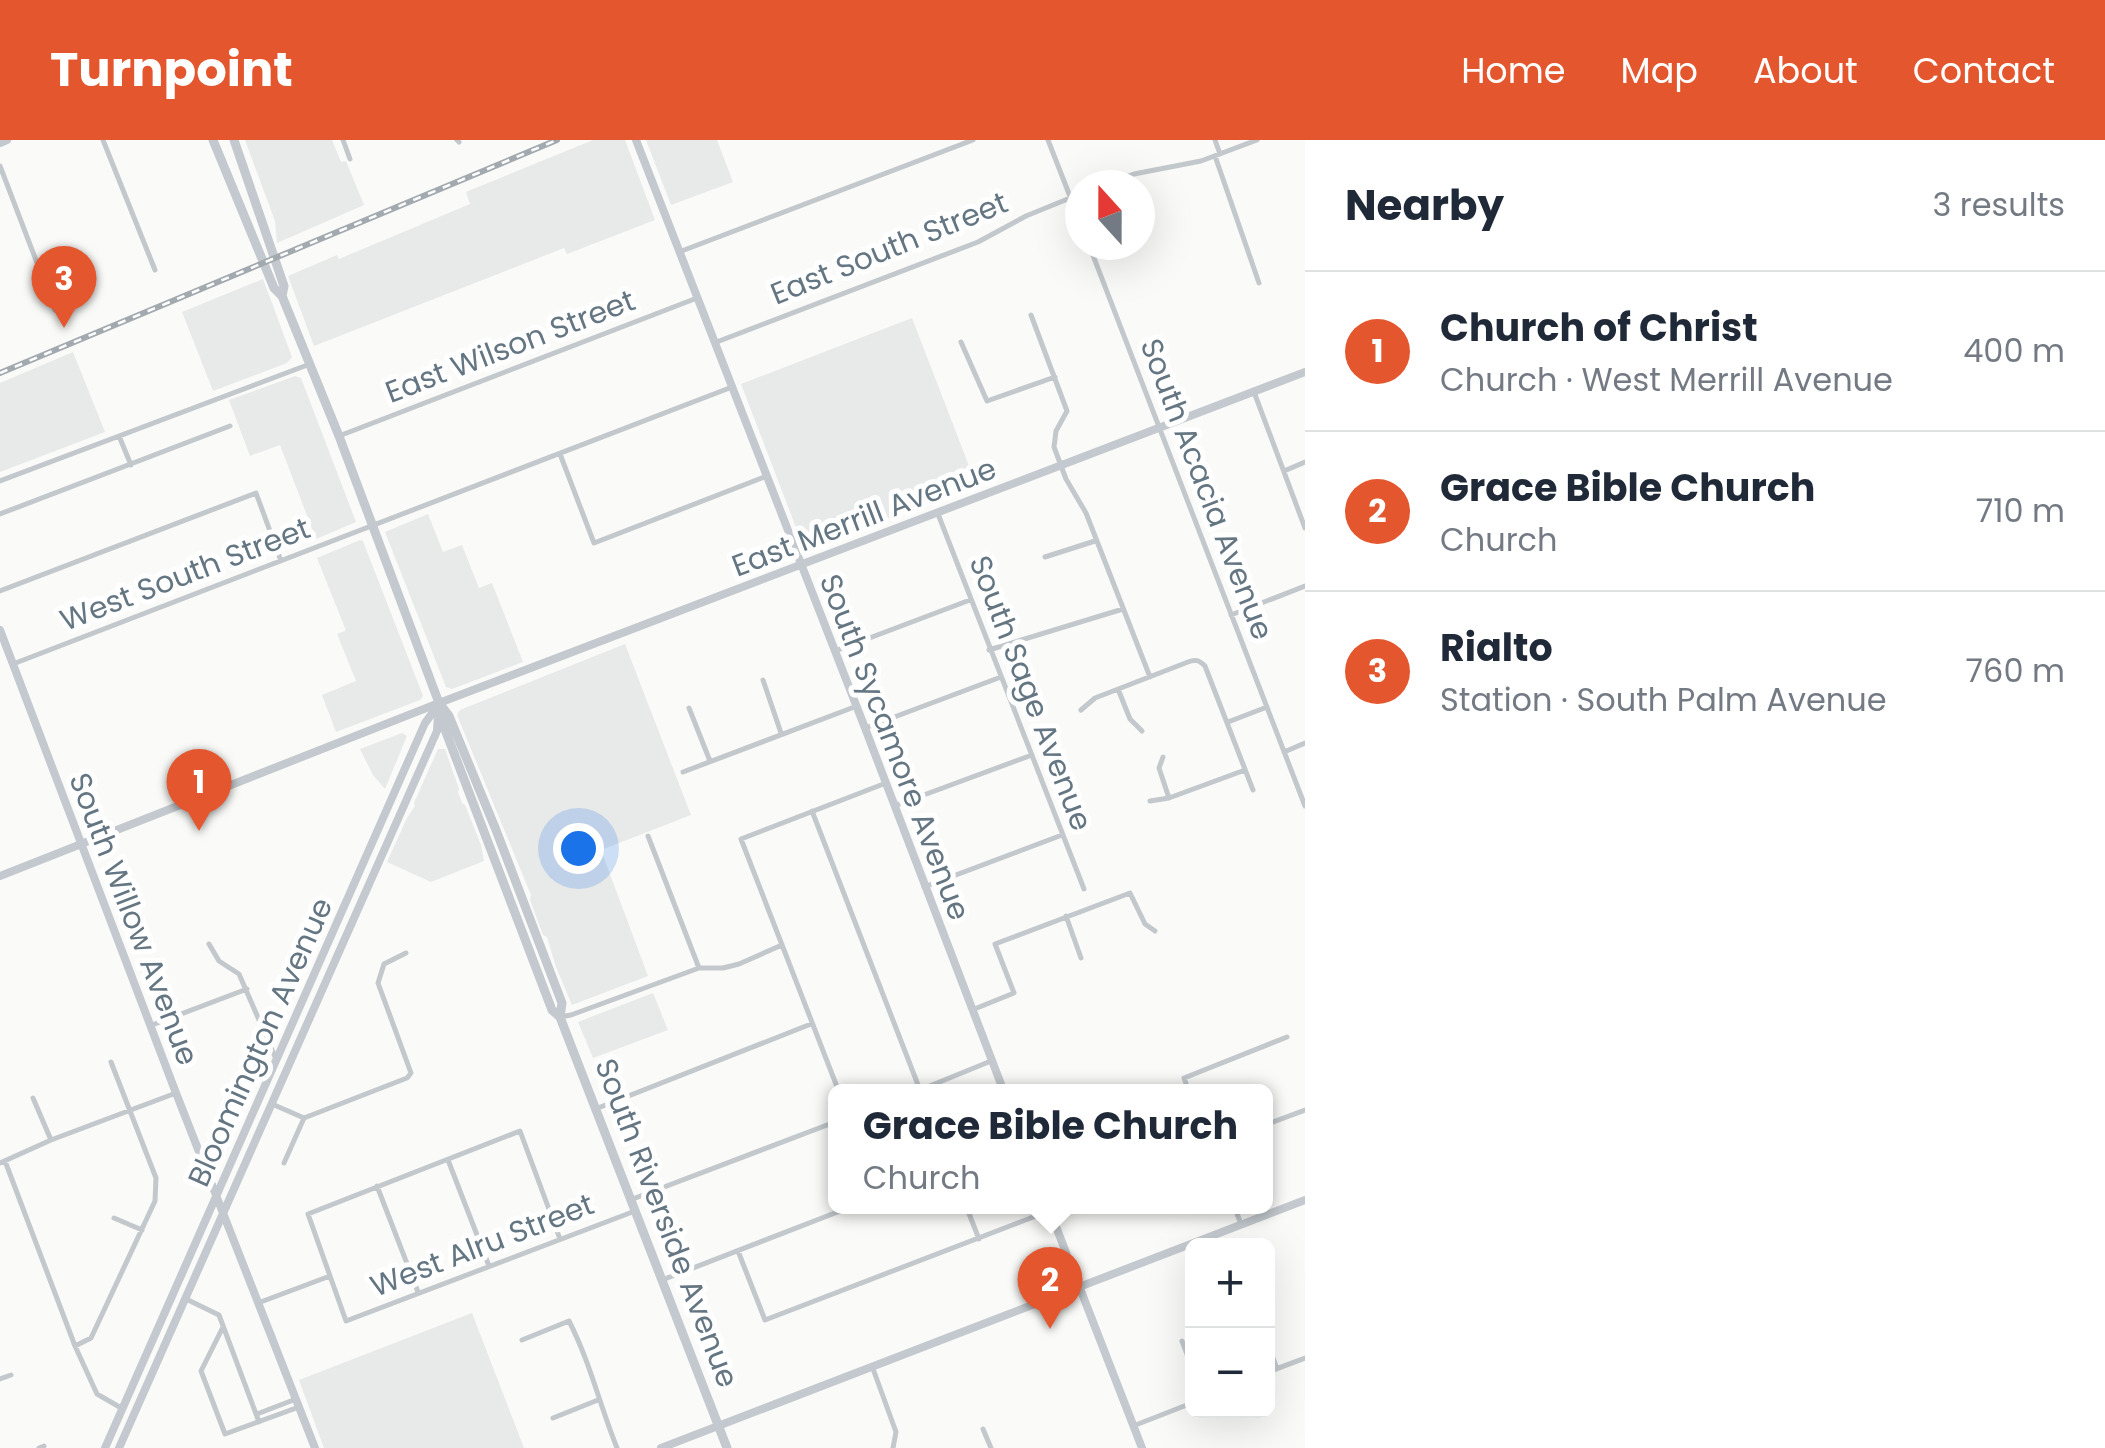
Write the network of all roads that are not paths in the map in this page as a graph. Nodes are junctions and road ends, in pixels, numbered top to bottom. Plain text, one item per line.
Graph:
1 (8, 140) edge
2 (103, 140) edge
3 (213, 140) edge
4 (234, 140) edge
5 (343, 140) edge
6 (636, 140) edge
7 (973, 140) edge
8 (1048, 140) edge
9 (1214, 140) edge
10 (1257, 140) edge
11 (0, 143) edge
12 (1218, 155) junction
13 (350, 159) dead end
14 (0, 166) edge
15 (1155, 171) edge
16 (1065, 183) edge
17 (1065, 200) edge
18 (680, 252) junction
19 (1095, 260) edge
20 (155, 270) dead end
21 (1258, 283) dead end
22 (282, 296) junction
23 (697, 298) junction
24 (55, 310) dead end
25 (1030, 314) dead end
26 (714, 342) junction
27 (961, 342) dead end
28 (310, 364) junction
29 (1305, 372) edge
30 (1055, 376) junction
31 (732, 387) junction
32 (1254, 392) junction
33 (230, 426) dead end
34 (1160, 428) junction
35 (119, 436) junction
36 (339, 436) junction
37 (560, 454) junction
38 (1305, 462) edge
39 (1061, 465) junction
40 (131, 466) junction
41 (1284, 470) junction
42 (767, 476) junction
43 (0, 481) edge
44 (0, 514) edge
45 (938, 514) junction
46 (374, 527) junction
47 (1305, 528) edge
48 (1096, 541) junction
49 (1046, 557) dead end
50 (281, 561) junction
51 (802, 566) junction
52 (1305, 586) edge
53 (0, 591) edge
54 (970, 600) junction
55 (1122, 609) junction
56 (1232, 615) junction
57 (0, 630) edge
58 (835, 650) junction
59 (989, 650) junction
60 (13, 664) junction
61 (1150, 677) junction
62 (1001, 678) junction
63 (764, 680) dead end
64 (1118, 690) junction
65 (439, 703) junction
66 (857, 706) junction
67 (1267, 707) junction
68 (689, 708) dead end
69 (1081, 710) dead end
70 (1227, 722) junction
71 (866, 728) junction
72 (1142, 732) dead end
73 (782, 733) junction
74 (450, 742) junction
75 (1305, 744) edge
76 (427, 752) junction
77 (1284, 752) junction
78 (1032, 755) junction
79 (1163, 757) dead end
80 (710, 761) junction
81 (1245, 770) junction
82 (683, 772) dead end
83 (886, 783) junction
84 (1253, 790) dead end
85 (1170, 798) junction
86 (1150, 801) dead end
87 (894, 806) junction
88 (1305, 806) edge
89 (812, 812) junction
90 (1062, 834) junction
91 (648, 836) dead end
92 (82, 845) junction
93 (0, 876) edge
94 (924, 886) junction
95 (1084, 888) dead end
96 (1066, 916) junction
97 (1155, 931) dead end
98 (209, 944) dead end
99 (782, 945) junction
100 (406, 954) dead end
101 (1081, 958) dead end
102 (699, 968) junction
103 (248, 989) junction
104 (972, 1010) junction
105 (560, 1017) junction
106 (812, 1024) junction
107 (151, 1025) junction
108 (1288, 1037) dead end
109 (276, 1060) junction
110 (992, 1061) junction
111 (111, 1062) dead end
112 (836, 1084) edge
113 (915, 1084) edge
114 (935, 1084) edge
115 (1001, 1084) edge
116 (1186, 1084) edge
117 (176, 1093) junction
118 (33, 1098) dead end
119 (272, 1104) junction
120 (595, 1109) junction
121 (1305, 1110) edge
122 (130, 1111) junction
123 (304, 1118) junction
124 (1273, 1122) edge
125 (828, 1125) edge
126 (51, 1140) junction
127 (448, 1160) junction
128 (2, 1162) edge
129 (284, 1163) dead end
130 (377, 1186) junction
131 (217, 1194) junction
132 (1305, 1200) edge
133 (633, 1205) junction
134 (224, 1212) junction
135 (1273, 1212) edge
136 (833, 1214) edge
137 (969, 1214) edge
138 (1038, 1214) edge
139 (1051, 1214) edge
140 (1237, 1214) edge
141 (1268, 1214) edge
142 (114, 1218) dead end
143 (1241, 1224) junction
144 (142, 1230) junction
145 (560, 1239) junction
146 (980, 1239) junction
147 (738, 1251) junction
148 (489, 1266) junction
149 (330, 1276) junction
150 (662, 1280) junction
151 (1078, 1286) junction
152 (418, 1292) junction
153 (186, 1299) junction
154 (258, 1303) junction
155 (223, 1327) junction
156 (522, 1340) dead end
157 (1182, 1342) dead end
158 (75, 1346) junction
159 (1185, 1350) edge
160 (1305, 1358) edge
161 (1275, 1363) edge
162 (872, 1366) junction
163 (1277, 1369) joint
164 (11, 1375) dead end
165 (0, 1379) edge
166 (598, 1400) junction
167 (298, 1403) junction
168 (1185, 1406) edge
169 (123, 1409) junction
170 (257, 1418) junction
171 (553, 1418) dead end
172 (718, 1426) junction
173 (1133, 1426) junction
174 (983, 1429) dead end
175 (105, 1448) edge
176 (119, 1448) edge
177 (316, 1448) edge
178 (616, 1448) edge
179 (661, 1448) edge
180 (727, 1448) edge
181 (893, 1448) edge
182 (991, 1448) edge
183 (1142, 1448) edge

1 - 11 main road
2 - 20 street
3 - 22 main road, South Riverside Avenue
4 - 22 main road, South Riverside Avenue
5 - 13 street
6 - 18 main road, South Sycamore Avenue
7 - 18 street
8 - 16 street
9 - 12 street
10 - 12 street
12 - 15 street
12 - 21 street
14 - 24 street
17 - 26 street, East South Street
18 - 23 main road, South Sycamore Avenue
19 - 34 street, South Acacia Avenue
22 - 28 main road, South Riverside Avenue
23 - 26 main road, South Sycamore Avenue
23 - 36 street, East Wilson Street
25 - 30 street
26 - 31 main road, South Sycamore Avenue
27 - 30 street
28 - 35 street
28 - 36 main road, South Riverside Avenue
29 - 32 main road, East Merrill Avenue
30 - 39 street
31 - 37 street
31 - 42 main road, South Sycamore Avenue
32 - 34 main road, East Merrill Avenue
32 - 41 street
33 - 40 street
34 - 39 main road, East Merrill Avenue
34 - 56 street, South Acacia Avenue
35 - 40 street
35 - 43 street
36 - 46 main road, South Riverside Avenue
37 - 42 street
37 - 46 street
38 - 41 street
39 - 45 main road, East Merrill Avenue
39 - 48 street
40 - 44 street
41 - 47 street
42 - 51 main road, South Sycamore Avenue
45 - 51 main road, East Merrill Avenue
45 - 54 street, South Sage Avenue
46 - 50 street, West South Street
46 - 65 main road, South Riverside Avenue
48 - 49 street
48 - 55 street
50 - 53 street
50 - 60 street, West South Street
51 - 58 main road, South Sycamore Avenue
51 - 65 main road, East Merrill Avenue
52 - 56 street
54 - 58 street
54 - 59 street, South Sage Avenue
55 - 59 street
55 - 61 street
56 - 67 street, South Acacia Avenue
57 - 60 main road, South Willow Avenue
58 - 66 main road, South Sycamore Avenue
59 - 62 street, South Sage Avenue
60 - 92 main road, South Willow Avenue
61 - 64 street
61 - 70 street
62 - 71 street
62 - 78 street, South Sage Avenue
63 - 73 street
64 - 69 street
64 - 72 street
65 - 74 main road, South Riverside Avenue
65 - 76 main road, Bloomington Avenue
65 - 92 main road, East Merrill Avenue
65 - 105 main road, South Riverside Avenue
65 - 109 main road, Bloomington Avenue
66 - 71 main road, South Sycamore Avenue
66 - 73 street
67 - 70 street
67 - 77 street, South Acacia Avenue
68 - 80 street
70 - 81 street
71 - 83 main road, South Sycamore Avenue
73 - 80 street
74 - 76 main road
74 - 105 main road, South Riverside Avenue
75 - 77 street
76 - 119 main road, Bloomington Avenue
77 - 88 street, South Acacia Avenue
78 - 87 street
78 - 90 street, South Sage Avenue
79 - 85 street
80 - 82 street
81 - 84 street
81 - 85 street
83 - 87 main road, South Sycamore Avenue
83 - 89 street
85 - 86 street
87 - 94 main road, South Sycamore Avenue
89 - 99 street
89 - 113 street
90 - 94 street
90 - 95 street, South Sage Avenue
91 - 102 street
92 - 93 main road, East Merrill Avenue
92 - 107 main road, South Willow Avenue
94 - 104 main road, South Sycamore Avenue
96 - 97 street
96 - 101 street
96 - 104 street
98 - 103 street
99 - 102 street
99 - 106 street
100 - 123 street
102 - 105 street
103 - 107 street
103 - 109 street
104 - 110 main road, South Sycamore Avenue
105 - 120 main road, South Riverside Avenue
106 - 112 street
106 - 120 street
107 - 117 main road, South Willow Avenue
108 - 116 street
109 - 131 main road, Bloomington Avenue
110 - 114 street
110 - 115 main road, South Sycamore Avenue
111 - 122 street
117 - 122 street
117 - 131 main road, South Willow Avenue
118 - 126 street
119 - 123 street
119 - 134 main road, Bloomington Avenue
120 - 133 main road, South Riverside Avenue
121 - 124 street
122 - 126 street
122 - 144 street
123 - 129 street
125 - 133 street, West Alru Street
126 - 128 street
127 - 130 street
127 - 145 street
127 - 148 street
128 - 158 street
130 - 149 street
130 - 152 street
131 - 134 main road, South Willow Avenue
131 - 169 main road, Bloomington Avenue
132 - 135 main road
133 - 145 street, West Alru Street
133 - 150 main road, South Riverside Avenue
134 - 153 main road, Bloomington Avenue
134 - 154 main road, South Willow Avenue
136 - 147 street
137 - 146 street
138 - 146 street
139 - 151 main road
140 - 143 street
141 - 143 main road
142 - 144 street
143 - 151 main road
144 - 158 street
145 - 148 street, West Alru Street
146 - 147 street
147 - 150 street
148 - 152 street, West Alru Street
149 - 152 street, West Alru Street
149 - 154 street, West Alru Street
150 - 172 main road, South Riverside Avenue
151 - 162 main road
151 - 173 main road
153 - 155 street
153 - 176 main road, Bloomington Avenue
154 - 167 main road, South Willow Avenue
155 - 170 street
155 - 170 street
156 - 166 street
157 - 159 street
158 - 169 street
160 - 163 street
161 - 163 street
162 - 172 main road
162 - 181 street
164 - 165 street
166 - 171 street
166 - 178 street
167 - 170 street
167 - 177 main road, South Willow Avenue
168 - 173 street
169 - 175 main road, Bloomington Avenue
172 - 179 main road
172 - 180 main road, South Riverside Avenue
173 - 183 main road
174 - 182 street

